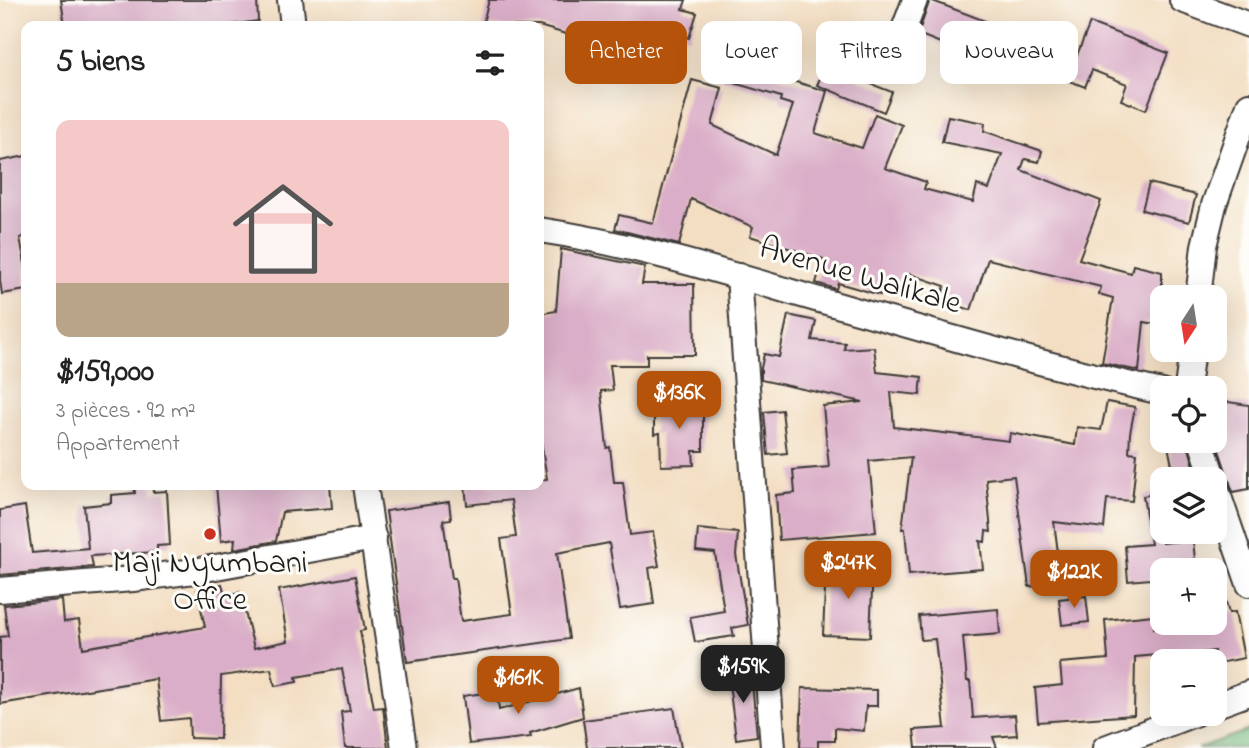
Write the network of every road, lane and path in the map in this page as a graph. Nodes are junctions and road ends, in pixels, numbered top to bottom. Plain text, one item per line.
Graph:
1 (290, 0) edge
2 (915, 0) edge
3 (1182, 0) edge
4 (292, 21) edge
5 (907, 21) edge
6 (1249, 25) edge
7 (1249, 105) edge
8 (544, 231) edge
9 (739, 276) junction
10 (1200, 285) edge
11 (1150, 388) edge
12 (366, 490) edge
13 (1227, 519) edge
14 (374, 538) junction
15 (1249, 584) edge
16 (0, 590) edge
17 (1249, 693) edge
18 (1227, 701) edge
19 (1163, 726) edge
20 (404, 748) edge
21 (773, 748) edge
22 (1105, 748) edge

1 - 4 street
2 - 5 street
3 - 6 street
7 - 10 street
8 - 9 street, Avenue Walikale
9 - 11 street, Avenue Walikale
9 - 21 street
12 - 14 street
13 - 15 street
14 - 16 street
14 - 20 street
17 - 18 street
19 - 22 street

